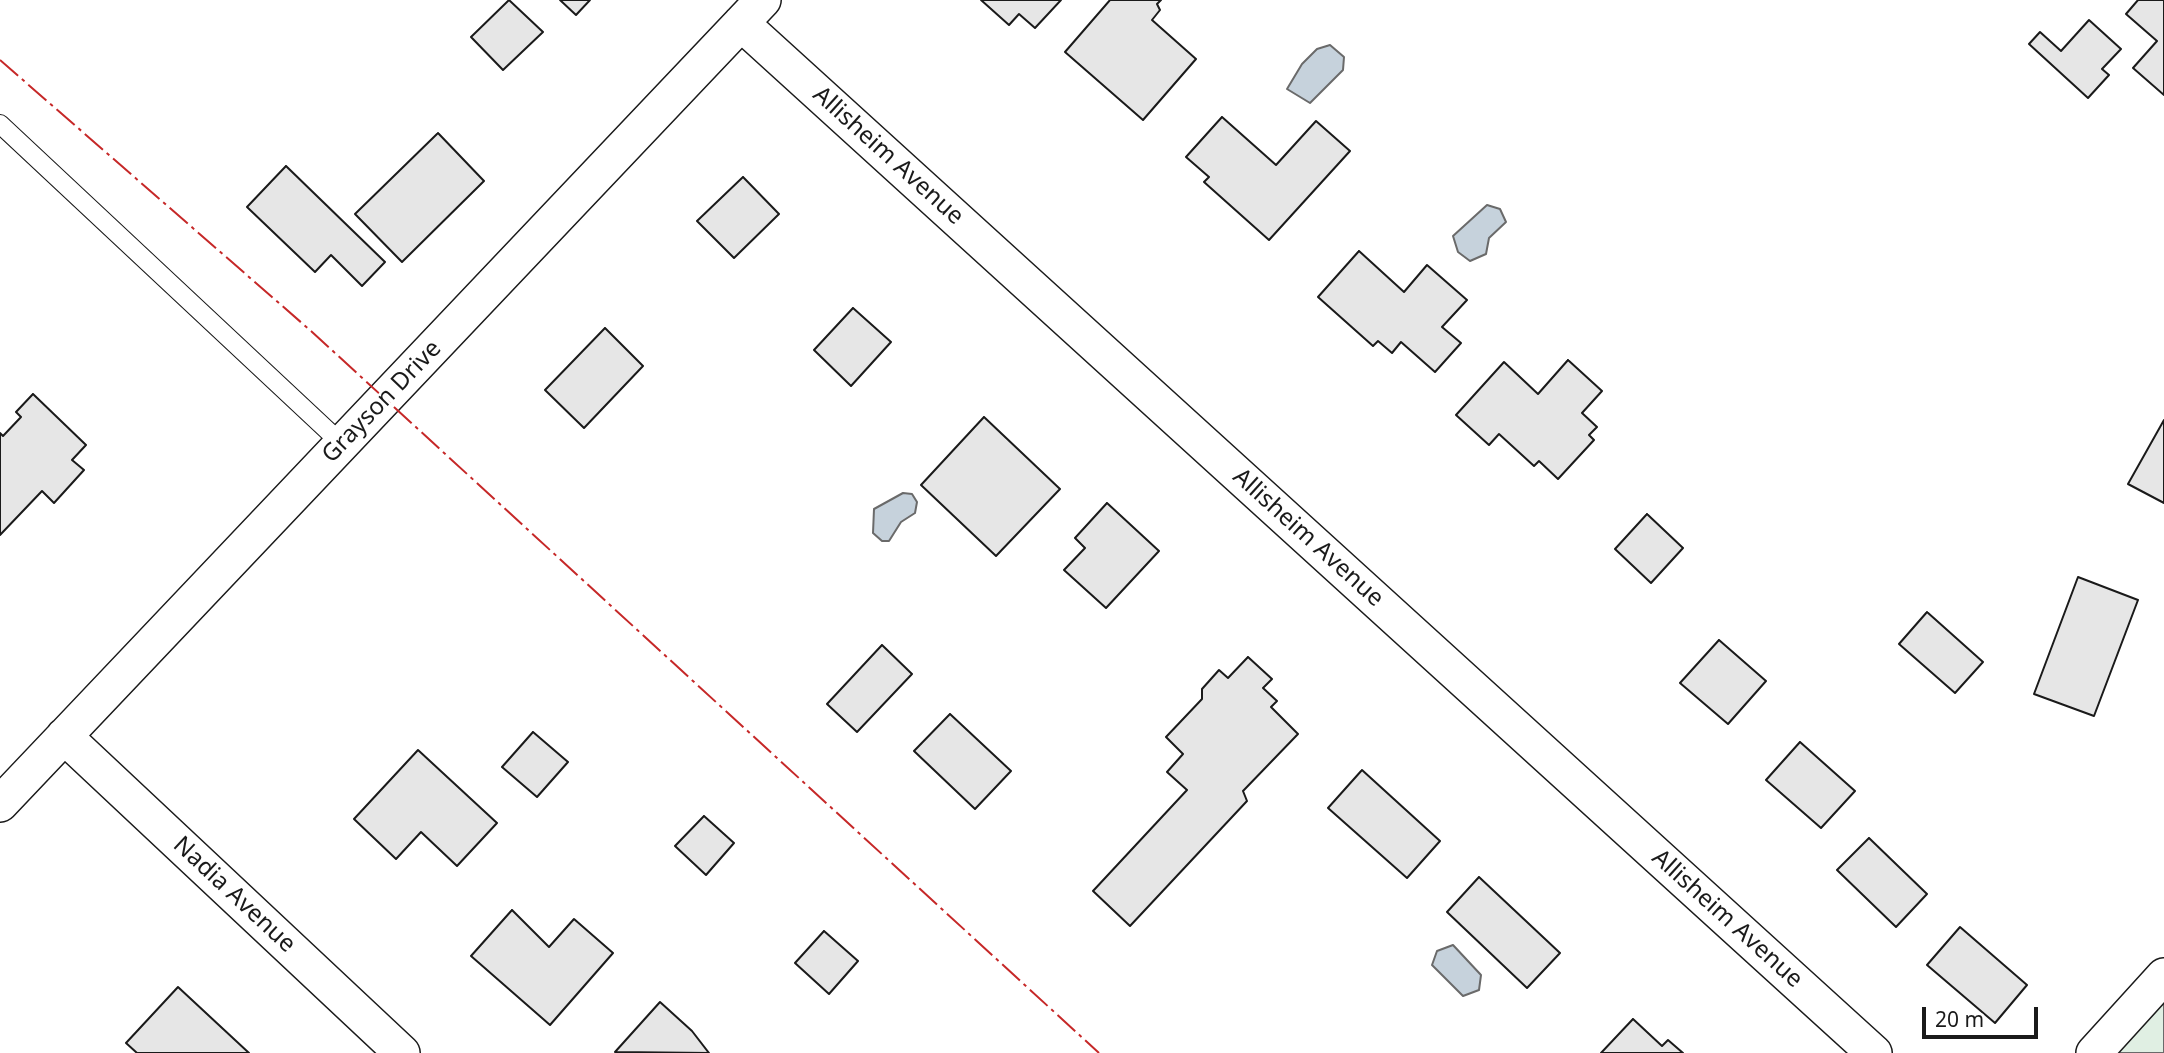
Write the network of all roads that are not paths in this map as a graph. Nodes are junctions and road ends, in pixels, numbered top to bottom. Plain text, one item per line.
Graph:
1 (752, 11) edge
2 (0, 124) edge
3 (342, 443) junction
4 (64, 736) junction
5 (0, 804) edge
6 (2164, 975) edge
7 (402, 1053) edge
8 (1874, 1053) edge
9 (2094, 1053) edge

1 - 3 street, Grayson Drive
1 - 8 street, Allisheim Avenue
2 - 3 lane
3 - 4 street, Grayson Drive
4 - 5 street, Grayson Drive
4 - 7 street, Nadia Avenue
6 - 9 street

